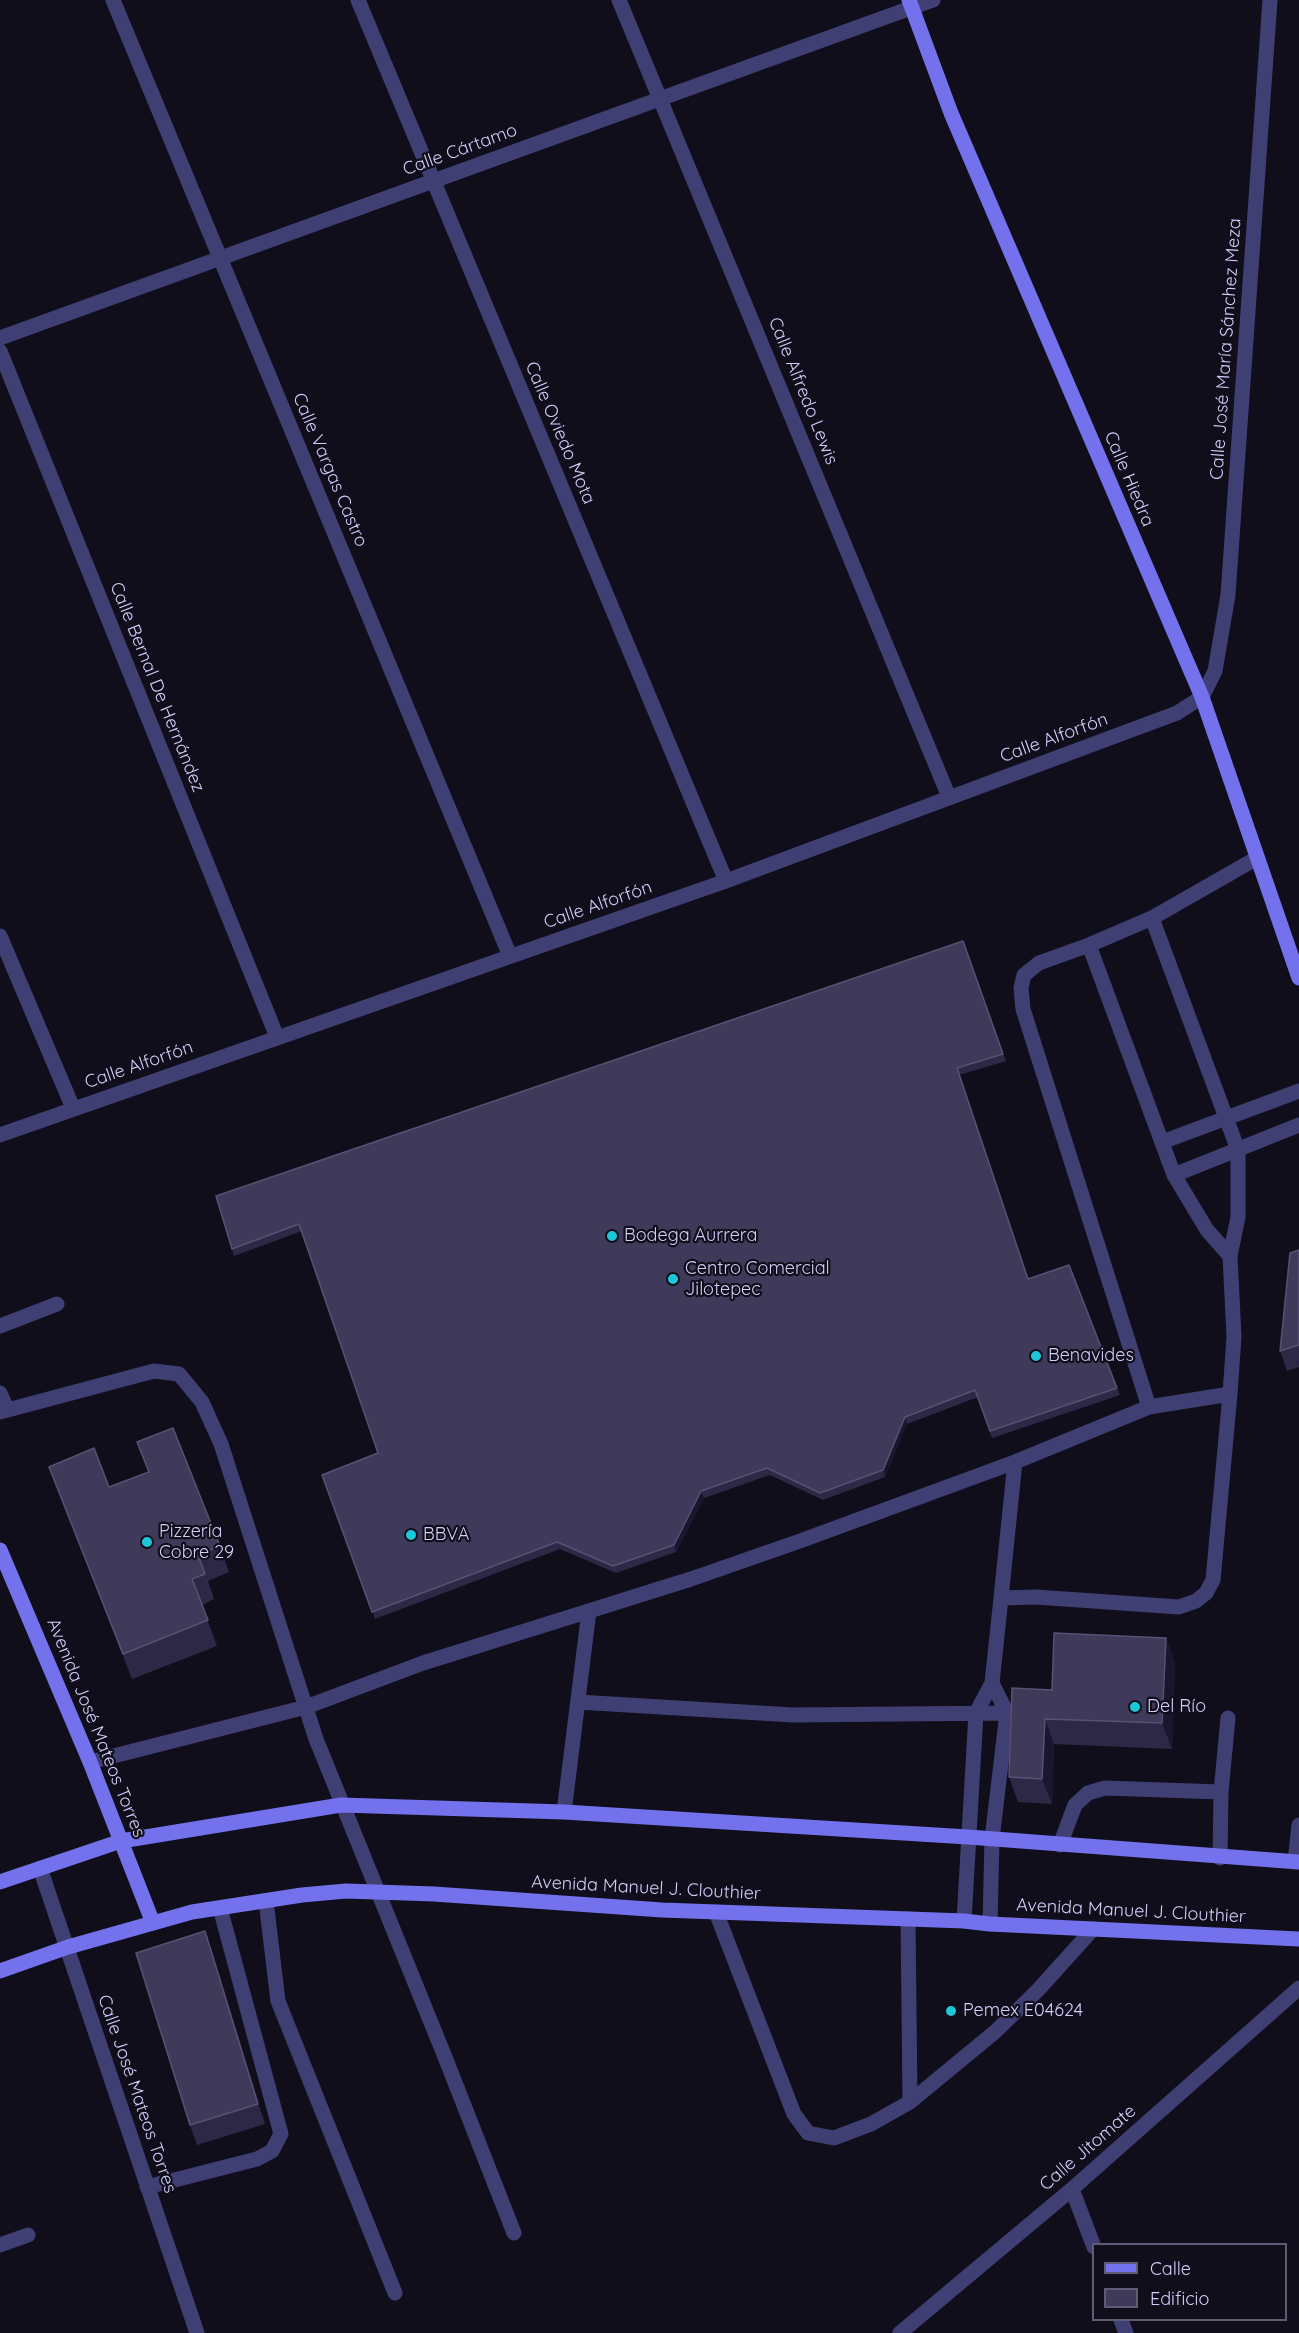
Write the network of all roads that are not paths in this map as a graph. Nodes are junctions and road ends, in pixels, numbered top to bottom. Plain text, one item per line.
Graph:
1 (113, 0) edge
2 (358, 0) edge
3 (619, 0) edge
4 (933, 0) edge
5 (1270, 0) edge
6 (911, 4) edge
7 (662, 99) junction
8 (433, 180) junction
9 (221, 258) junction
10 (0, 338) edge
11 (0, 351) edge
12 (1202, 697) junction
13 (949, 797) junction
14 (1257, 858) junction
15 (726, 881) junction
16 (1152, 918) junction
17 (0, 936) edge
18 (1089, 945) junction
19 (1294, 945) edge
20 (510, 956) junction
21 (1299, 978) edge
22 (277, 1037) junction
23 (1299, 1091) edge
24 (72, 1108) junction
25 (1226, 1119) junction
26 (1299, 1125) edge
27 (0, 1135) edge
28 (1162, 1142) junction
29 (1238, 1150) junction
30 (1174, 1175) junction
31 (1230, 1256) junction
32 (57, 1304) dead end
33 (0, 1326) edge
34 (0, 1393) edge
35 (1230, 1394) junction
36 (1149, 1407) junction
37 (4, 1411) edge
38 (1015, 1462) junction
39 (0, 1550) edge
40 (1001, 1598) junction
41 (589, 1611) junction
42 (992, 1683) junction
43 (578, 1702) junction
44 (306, 1707) junction
45 (976, 1713) junction
46 (1007, 1713) junction
47 (1228, 1718) dead end
48 (90, 1761) junction
49 (1221, 1792) junction
50 (341, 1805) junction
51 (564, 1812) junction
52 (1299, 1824) edge
53 (968, 1837) junction
54 (992, 1839) junction
55 (121, 1841) junction
56 (1060, 1845) junction
57 (1220, 1858) junction
58 (1297, 1862) edge
59 (40, 1868) junction
60 (0, 1882) edge
61 (379, 1894) junction
62 (266, 1901) junction
63 (220, 1908) junction
64 (717, 1912) junction
65 (908, 1919) junction
66 (964, 1921) junction
67 (153, 1923) junction
68 (990, 1924) junction
69 (1093, 1929) junction
70 (1299, 1939) edge
71 (68, 1947) junction
72 (0, 1971) edge
73 (1299, 1988) edge
74 (910, 2102) junction
75 (147, 2187) junction
76 (1072, 2189) junction
77 (514, 2233) dead end
78 (28, 2235) dead end
79 (1092, 2243) edge
80 (0, 2245) edge
81 (395, 2294) dead end
82 (197, 2333) edge
83 (900, 2333) edge

1 - 9 street, Calle Vargas Castro
2 - 8 street, Calle Oviedo Mota
3 - 7 street, Calle Alfredo Lewis
4 - 6 street, Calle Cártamo
5 - 12 street, Calle José María Sánchez Meza
6 - 7 street, Calle Cártamo
6 - 12 main road, Calle Hiedra
7 - 8 street, Calle Cártamo
7 - 13 street, Calle Alfredo Lewis
8 - 9 street, Calle Cártamo
8 - 15 street, Calle Oviedo Mota
9 - 10 street, Calle Cártamo
9 - 20 street, Calle Vargas Castro
11 - 22 street, Calle Bernal De Hernández
12 - 13 street, Calle Alforfón
12 - 14 main road, Calle Hiedra
13 - 15 street, Calle Alforfón
14 - 16 street
14 - 19 main road, Calle Hiedra
15 - 20 street, Calle Alforfón
16 - 18 street
16 - 25 street
17 - 24 street
18 - 28 street
18 - 36 street
19 - 21 main road, Calle Hiedra
20 - 22 street, Calle Alforfón
22 - 24 street, Calle Alforfón
23 - 25 street
24 - 27 street, Calle Alforfón
25 - 28 street
25 - 29 street
26 - 29 street
28 - 30 street
29 - 30 street
29 - 31 street
30 - 31 street
31 - 35 street
32 - 33 street
34 - 37 street
35 - 36 street
35 - 40 street
36 - 38 street
37 - 44 street
38 - 40 street
38 - 41 street
39 - 48 main road, Avenida José Mateos Torres
40 - 42 street
41 - 43 street
41 - 44 street
42 - 45 street
42 - 46 street
43 - 45 street
43 - 51 street
44 - 48 street
44 - 50 street
45 - 46 street
45 - 53 street
46 - 54 street
47 - 49 street
48 - 55 main road, Avenida José Mateos Torres
49 - 56 street
49 - 57 street
50 - 51 main road
50 - 55 main road
50 - 61 street
51 - 53 main road
52 - 58 street
53 - 54 main road
53 - 66 street
54 - 56 main road
54 - 68 street
55 - 59 main road
55 - 67 main road, Avenida José Mateos Torres
56 - 57 main road
57 - 58 main road
59 - 60 main road
59 - 71 street, Calle José Mateos Torres
61 - 62 main road, Avenida Manuel J. Clouthier
61 - 64 main road, Avenida Manuel J. Clouthier
61 - 77 street
62 - 63 main road, Avenida Manuel J. Clouthier
62 - 81 street
63 - 67 main road, Avenida Manuel J. Clouthier
63 - 75 street
64 - 65 main road, Avenida Manuel J. Clouthier
64 - 74 street
65 - 66 main road, Avenida Manuel J. Clouthier
65 - 74 street
66 - 68 main road, Avenida Manuel J. Clouthier
67 - 71 main road, Avenida Manuel J. Clouthier
68 - 69 main road, Avenida Manuel J. Clouthier
69 - 70 main road, Avenida Manuel J. Clouthier
69 - 74 street
71 - 72 main road, Avenida Manuel J. Clouthier
71 - 75 street, Calle José Mateos Torres
73 - 76 street, Calle Jitomate
75 - 82 street, Calle José Mateos Torres
76 - 79 street
76 - 83 street, Calle Jitomate
78 - 80 street

